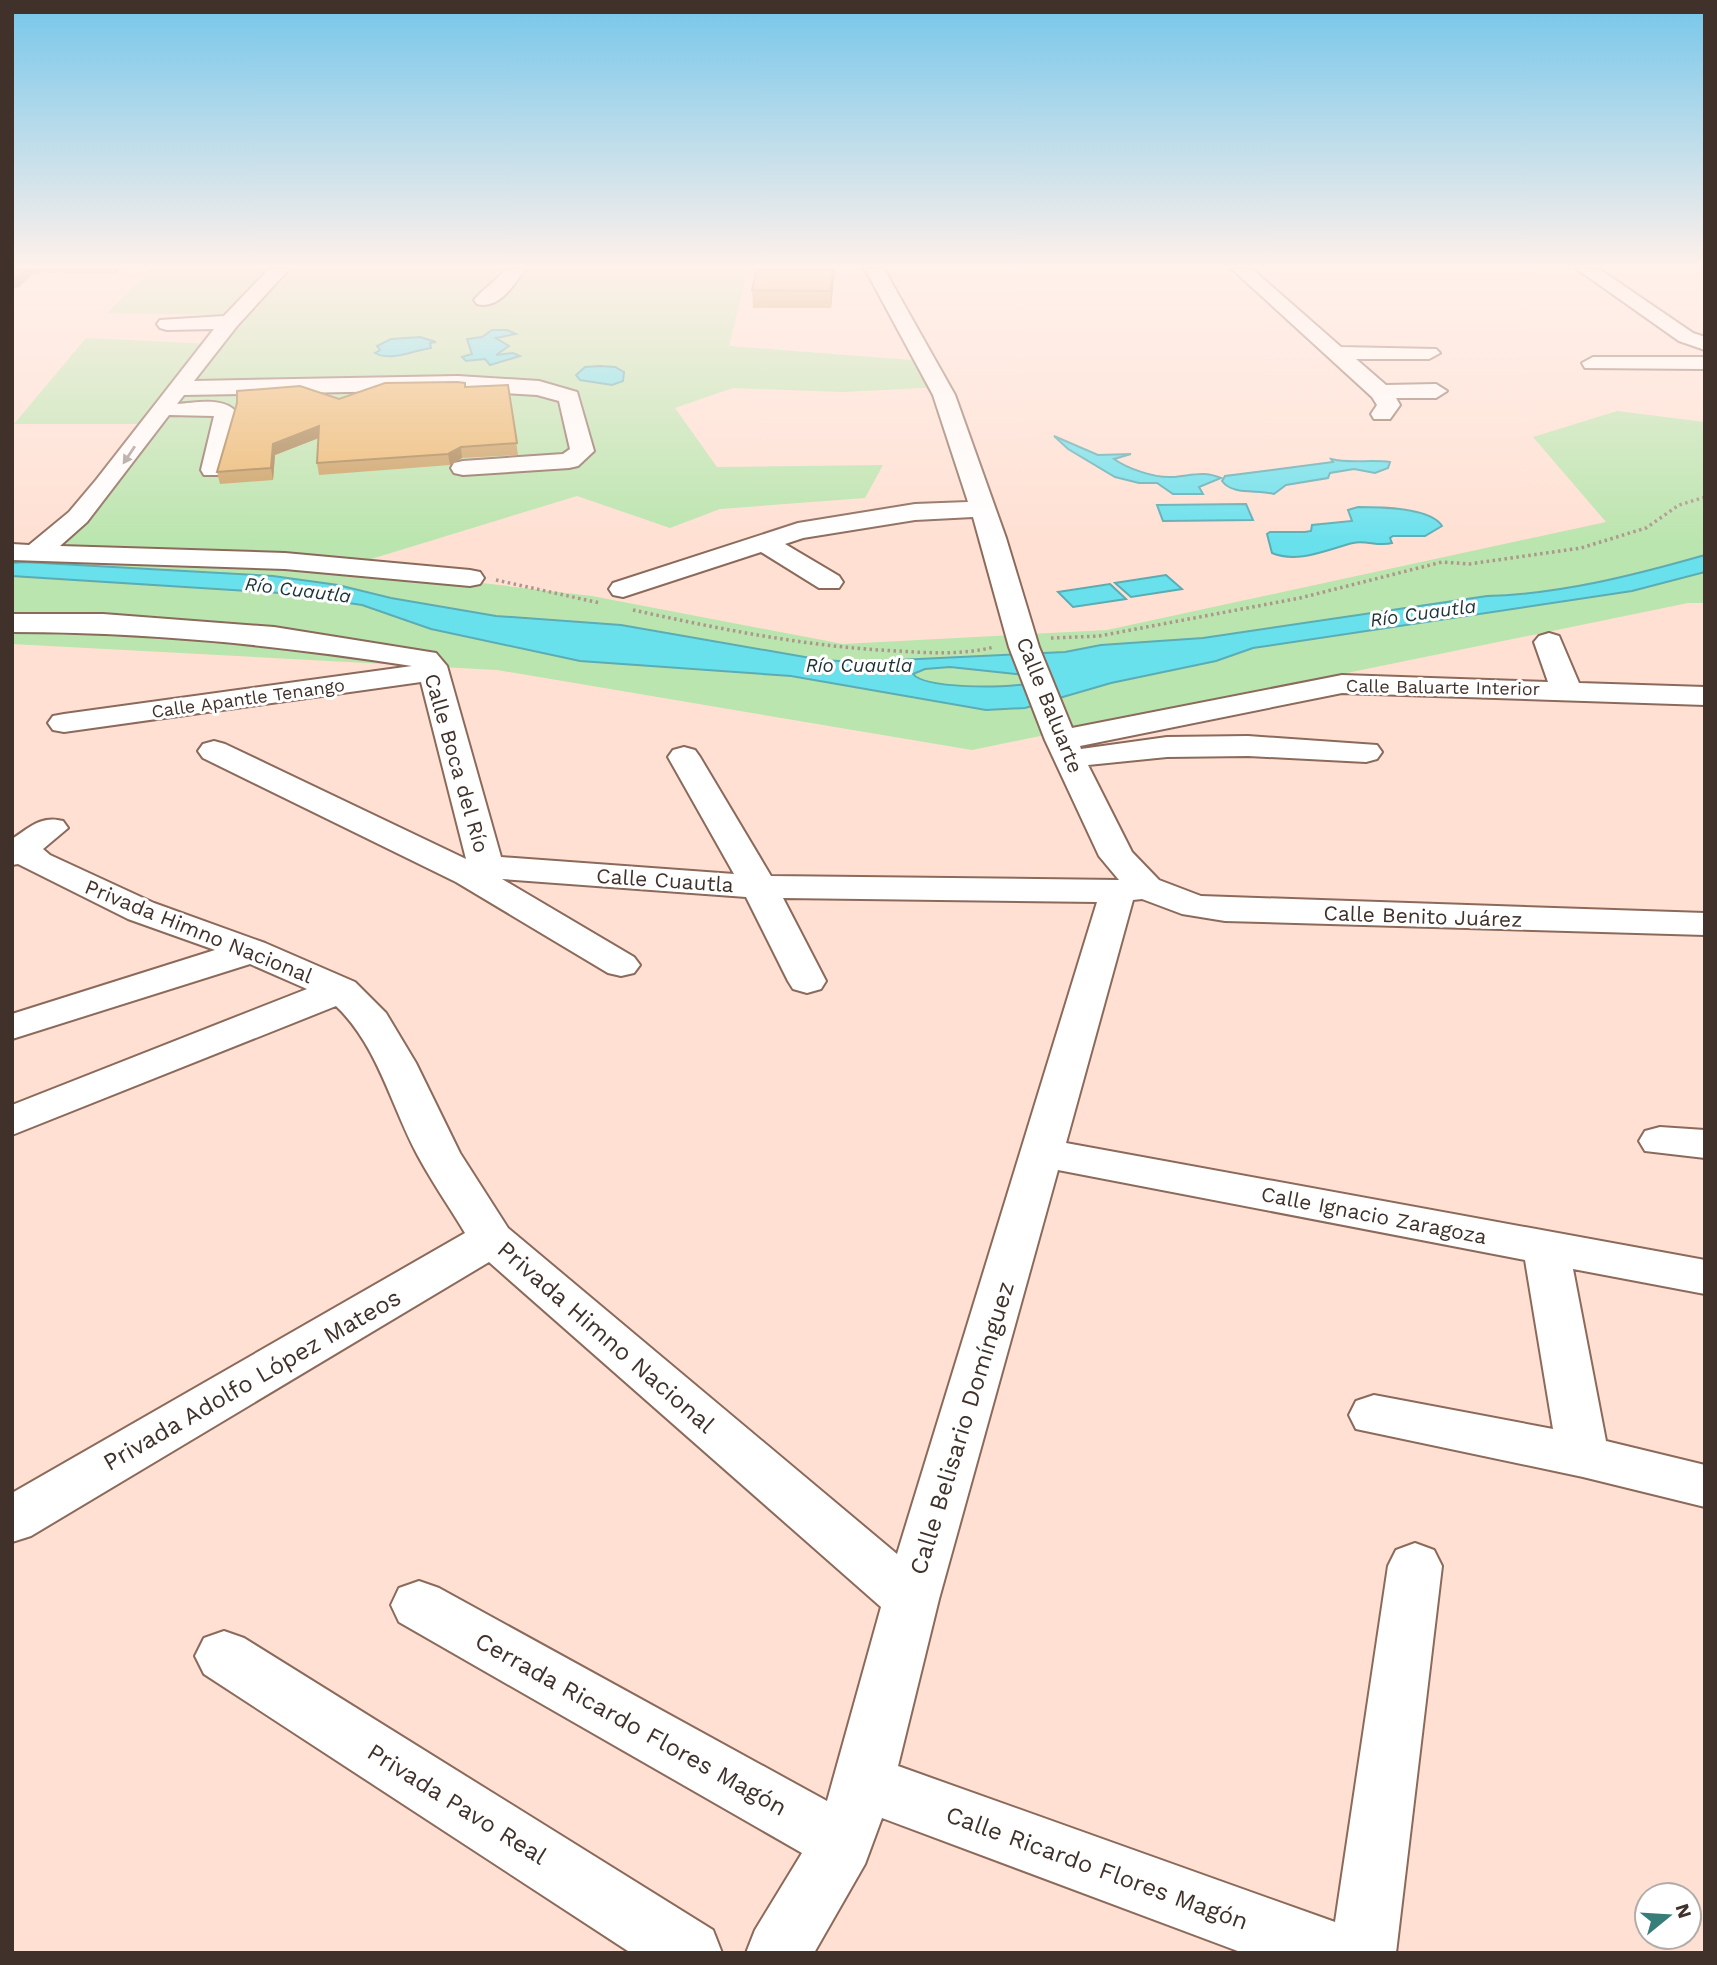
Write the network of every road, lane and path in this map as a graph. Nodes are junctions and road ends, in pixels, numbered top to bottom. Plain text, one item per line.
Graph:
1 (198, 361) edge
2 (925, 361) edge
3 (1340, 361) edge
4 (1593, 363) dead end
5 (1705, 363) edge
6 (176, 388) junction
7 (1436, 391) dead end
8 (157, 412) junction
9 (463, 468) dead end
10 (213, 470) dead end
11 (1705, 497) edge
12 (981, 509) junction
13 (764, 542) junction
14 (25, 551) edge
15 (470, 578) joint
16 (829, 582) dead end
17 (620, 601) junction
18 (12, 623) edge
19 (1549, 642) dead end
20 (1023, 643) junction
21 (429, 666) junction
22 (1566, 691) junction
23 (1705, 696) edge
24 (64, 723) dead end
25 (1060, 737) junction
26 (214, 751) dead end
27 (1366, 752) dead end
28 (684, 757) dead end
29 (28, 844) edge
30 (477, 871) junction
31 (759, 887) junction
32 (1132, 889) junction
33 (1705, 924) edge
34 (252, 951) junction
35 (621, 965) dead end
36 (807, 981) dead end
37 (341, 990) junction
38 (12, 1027) edge
39 (12, 1121) edge
40 (1660, 1141) dead end
41 (1705, 1144) edge
42 (1043, 1153) junction
43 (492, 1239) junction
44 (1546, 1247) junction
45 (1705, 1277) edge
46 (1374, 1415) dead end
47 (1583, 1456) junction
48 (1705, 1486) edge
49 (12, 1520) edge
50 (1415, 1566) dead end
51 (911, 1599) junction
52 (419, 1605) dead end
53 (224, 1656) dead end
54 (864, 1783) junction
55 (843, 1843) junction
56 (690, 1953) edge
57 (778, 1953) edge
58 (1330, 1953) edge
59 (1363, 1953) edge

1 - 6 street
2 - 12 street, Calle Baluarte
3 - 7 street
4 - 5 street
6 - 8 street
6 - 9 street
8 - 10 street
8 -> 14 street
11 - 20 path
12 - 13 street
12 - 20 street, Calle Baluarte
13 - 16 street
13 - 17 street
14 - 15 street
15 - 17 path
17 - 20 path
18 - 21 street
19 - 22 street
20 - 25 street, Calle Baluarte
21 - 24 street, Calle Apantle Tenango
21 - 30 street, Calle Boca del Río
22 - 23 street, Calle Baluarte Interior
22 - 25 street, Calle Baluarte Interior
25 - 27 street
25 - 32 street, Calle Baluarte
26 - 30 street, Calle Cuautla
28 - 31 street
29 - 34 street, Privada Himno Nacional
30 - 31 street, Calle Cuautla
30 - 35 street
31 - 32 street, Calle Cuautla
31 - 36 street
32 - 33 street, Calle Benito Juárez
32 - 42 street, Calle Belisario Domínguez
34 - 37 street, Privada Himno Nacional
34 - 38 street
37 - 39 street, Privada Himno Nacional
37 - 43 street, Privada Himno Nacional
40 - 41 street
42 - 44 street, Calle Ignacio Zaragoza
42 - 51 street, Calle Belisario Domínguez
43 - 49 street, Privada Adolfo López Mateos
43 - 51 street, Privada Himno Nacional
44 - 45 street, Calle Ignacio Zaragoza
44 - 47 street
46 - 47 street
47 - 48 street
50 - 59 street
51 - 54 street, Calle Belisario Domínguez
52 - 55 street, Cerrada Ricardo Flores Magón
53 - 56 street, Privada Pavo Real
54 - 55 street, Calle Belisario Domínguez
54 - 58 street, Calle Ricardo Flores Magón
55 - 57 street, Calle Belisario Domínguez

